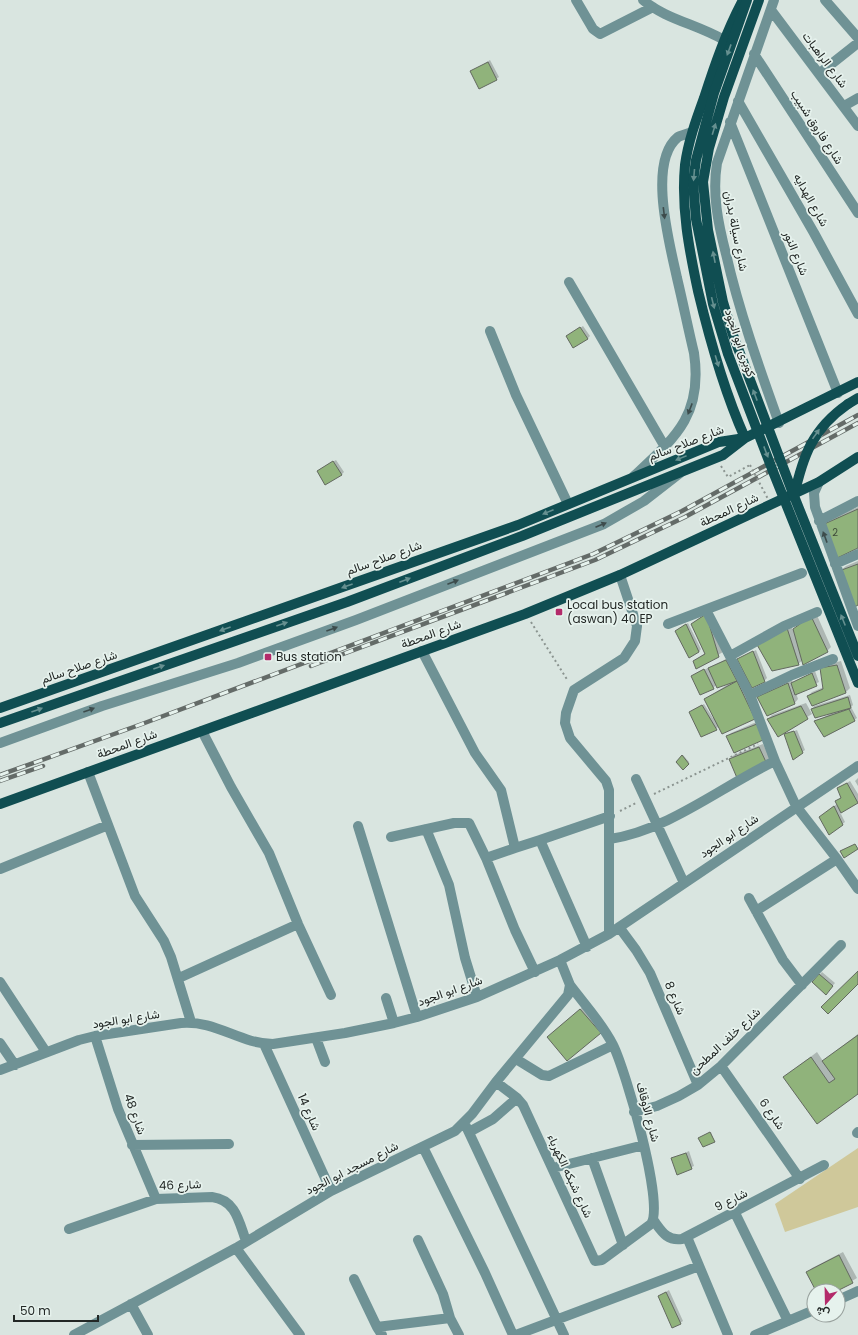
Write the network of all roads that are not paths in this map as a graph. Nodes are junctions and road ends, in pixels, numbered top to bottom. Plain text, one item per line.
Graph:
1 (576, 0) edge
2 (643, 0) edge
3 (743, 0) edge
4 (747, 0) edge
5 (759, 0) edge
6 (774, 0) edge
7 (824, 0) edge
8 (653, 7) junction
9 (771, 10) junction
10 (858, 38) edge
11 (724, 40) junction
12 (858, 43) edge
13 (754, 54) junction
14 (820, 73) junction
15 (858, 98) edge
16 (738, 101) junction
17 (844, 106) junction
18 (730, 122) junction
19 (858, 126) edge
20 (692, 132) junction
21 (858, 213) edge
22 (569, 282) dead end
23 (858, 314) edge
24 (490, 331) dead end
25 (858, 382) edge
26 (838, 393) junction
27 (858, 398) edge
28 (779, 422) junction
29 (745, 438) junction
30 (665, 447) junction
31 (858, 457) edge
32 (680, 473) junction
33 (632, 478) junction
34 (819, 482) junction
35 (794, 496) junction
36 (858, 501) edge
37 (568, 504) junction
38 (819, 521) junction
39 (858, 554) edge
40 (835, 564) junction
41 (802, 573) dead end
42 (620, 575) junction
43 (706, 610) junction
44 (817, 612) dead end
45 (857, 619) edge
46 (668, 624) dead end
47 (422, 651) junction
48 (730, 656) junction
49 (858, 656) edge
50 (833, 659) dead end
51 (858, 683) edge
52 (750, 695) junction
53 (0, 708) edge
54 (0, 723) edge
55 (202, 731) junction
56 (0, 743) edge
57 (775, 761) junction
58 (858, 766) edge
59 (88, 772) junction
60 (636, 779) dead end
61 (0, 804) edge
62 (796, 806) junction
63 (610, 816) junction
64 (657, 824) junction
65 (108, 825) junction
66 (358, 826) dead end
67 (426, 829) junction
68 (391, 837) dead end
69 (610, 839) junction
70 (540, 840) junction
71 (515, 848) junction
72 (486, 858) junction
73 (837, 859) junction
74 (0, 869) edge
75 (684, 883) junction
76 (858, 889) edge
77 (749, 898) dead end
78 (756, 911) junction
79 (298, 924) junction
80 (619, 927) junction
81 (609, 934) junction
82 (841, 945) dead end
83 (587, 946) junction
84 (560, 960) junction
85 (535, 972) junction
86 (179, 978) junction
87 (0, 982) edge
88 (802, 985) junction
89 (570, 986) junction
90 (331, 996) dead end
91 (477, 997) junction
92 (386, 998) dead end
93 (417, 1017) junction
94 (191, 1022) junction
95 (394, 1023) junction
96 (95, 1036) junction
97 (316, 1038) junction
98 (0, 1043) edge
99 (264, 1044) junction
100 (613, 1045) junction
101 (46, 1052) junction
102 (516, 1059) junction
103 (325, 1062) dead end
104 (15, 1065) junction
105 (721, 1066) junction
106 (0, 1070) edge
107 (496, 1082) junction
108 (698, 1085) junction
109 (518, 1098) junction
110 (634, 1112) junction
111 (466, 1127) junction
112 (228, 1144) dead end
113 (132, 1145) junction
114 (644, 1145) junction
115 (424, 1147) junction
116 (592, 1158) junction
117 (824, 1165) dead end
118 (553, 1168) junction
119 (800, 1178) junction
120 (331, 1191) junction
121 (156, 1199) junction
122 (735, 1213) junction
123 (654, 1221) junction
124 (69, 1229) dead end
125 (688, 1237) junction
126 (418, 1240) dead end
127 (246, 1241) junction
128 (623, 1245) junction
129 (236, 1248) junction
130 (700, 1266) junction
131 (354, 1279) dead end
132 (858, 1291) edge
133 (846, 1296) edge
134 (131, 1304) junction
135 (806, 1313) edge
136 (450, 1318) junction
137 (559, 1320) junction
138 (788, 1321) junction
139 (379, 1331) edge
140 (74, 1335) edge
141 (148, 1335) edge
142 (300, 1335) edge
143 (460, 1335) edge
144 (515, 1335) edge
145 (564, 1335) edge
146 (728, 1335) edge
147 (755, 1335) edge

1 - 8 street
2 - 8 street
3 - 11 main road
4 -> 51 main road, كوبرى ابو الجود, bridge
35 -> 5 main road, كوبرى ابو الجود, bridge
6 - 9 street, شارع سيالة بدران
7 - 10 street
8 - 11 street
9 - 13 street, شارع سيالة بدران
9 - 14 street, شارع الراهبات
11 - 20 main road
12 - 14 street
13 - 16 street, شارع سيالة بدران
13 - 21 street, شارع فاروق شبيب
14 - 17 street, شارع الراهبات
15 - 17 street
16 - 18 street, شارع سيالة بدران
16 - 23 street, شارع الهدايه
17 - 19 street, شارع الراهبات
18 - 26 street, شارع النور
18 - 28 street, شارع سيالة بدران
20 -> 29 main road
20 -> 30 street
22 - 30 street
24 - 37 street
25 - 26 main road
26 - 28 main road
35 -> 27 main road, bridge
28 - 29 main road
29 - 32 main road, شارع صلاح سالم
29 -> 33 main road, شارع صلاح سالم
30 - 33 street
31 - 34 main road, شارع المحطة
54 -> 32 main road, شارع صلاح سالم
56 -> 32 street
33 - 37 main road, شارع صلاح سالم
34 - 38 street
34 - 42 main road, شارع المحطة
49 -> 35 main road, كوبرى ابو الجود, bridge
36 - 38 street
37 -> 53 main road, شارع صلاح سالم
40 -> 38 street
39 - 40 street
40 - 45 street
41 - 43 street
42 - 47 main road, شارع المحطة
42 - 63 street
43 - 46 street
43 - 48 street
44 - 48 street
47 - 55 main road, شارع المحطة
47 - 71 street
48 - 52 street
50 - 52 street
52 - 57 street
55 - 59 main road, شارع المحطة
55 - 79 street
57 - 62 street
57 - 64 street
58 - 62 street, شارع ابو الجود
59 - 61 main road, شارع المحطة
59 - 65 street
60 - 64 street
62 - 73 street
62 - 75 street, شارع ابو الجود
63 - 69 street
63 - 70 street
64 - 69 street
64 - 75 street
65 - 74 street
65 - 86 street
66 - 93 street
67 - 68 street
67 - 72 street
67 - 91 street
69 - 81 street
70 - 71 street
70 - 83 street
71 - 72 street
72 - 85 street
73 - 76 street
73 - 78 street
75 - 80 street, شارع ابو الجود
77 - 78 street
78 - 88 street
79 - 86 street
79 - 90 street
80 - 81 street, شارع ابو الجود
80 - 108 street, شارع 8
81 - 83 street, شارع ابو الجود
82 - 88 street, شارع خلف المطحن
83 - 84 street, شارع ابو الجود
84 - 85 street, شارع ابو الجود
84 - 89 street
85 - 91 street, شارع ابو الجود
86 - 94 street
87 - 101 street
88 - 105 street, شارع خلف المطحن
89 - 100 street, شارع الاوقاف
89 - 102 street, شارع مسجد ابو الجود
91 - 93 street, شارع ابو الجود
92 - 95 street
93 - 95 street, شارع ابو الجود
94 - 96 street, شارع ابو الجود
94 - 99 street, شارع ابو الجود
95 - 97 street, شارع ابو الجود
96 - 101 street, شارع ابو الجود
96 - 113 street, شارع 48
97 - 99 street, شارع ابو الجود
97 - 103 street
98 - 104 street
99 - 120 street, شارع 14
100 - 102 street
100 - 110 street, شارع الاوقاف
101 - 104 street, شارع ابو الجود
102 - 107 street, شارع مسجد ابو الجود
104 - 106 street, شارع ابو الجود
105 - 108 street, شارع خلف المطحن
105 - 119 street, شارع 6
107 - 109 street, شارع شبكه الكهرباء
107 - 111 street, شارع مسجد ابو الجود
108 - 110 street, شارع خلف المطحن
109 - 111 street
109 - 118 street, شارع شبكه الكهرباء
110 - 114 street, شارع الاوقاف
111 - 115 street, شارع مسجد ابو الجود
111 - 137 street
112 - 113 street
113 - 121 street, شارع 48
114 - 116 street
114 - 123 street, شارع الاوقاف
115 - 120 street, شارع مسجد ابو الجود
115 - 144 street
116 - 118 street
116 - 128 street
117 - 119 street, شارع 9
118 - 128 street, شارع شبكه الكهرباء
119 - 122 street, شارع 9
120 - 127 street, شارع مسجد ابو الجود
121 - 124 street, شارع 46
121 - 127 street, شارع 46
122 - 125 street, شارع 9
122 - 138 street
123 - 125 street, شارع 9
123 - 128 street
125 - 130 street
126 - 136 street
127 - 129 street, شارع مسجد ابو الجود
129 - 134 street, شارع مسجد ابو الجود
129 - 142 street
130 - 137 street
130 - 146 street
131 - 139 street
132 - 133 street
134 - 140 street, شارع مسجد ابو الجود
134 - 141 street
135 - 138 street
136 - 139 street
136 - 143 street
137 - 144 street
137 - 145 street
138 - 147 street

